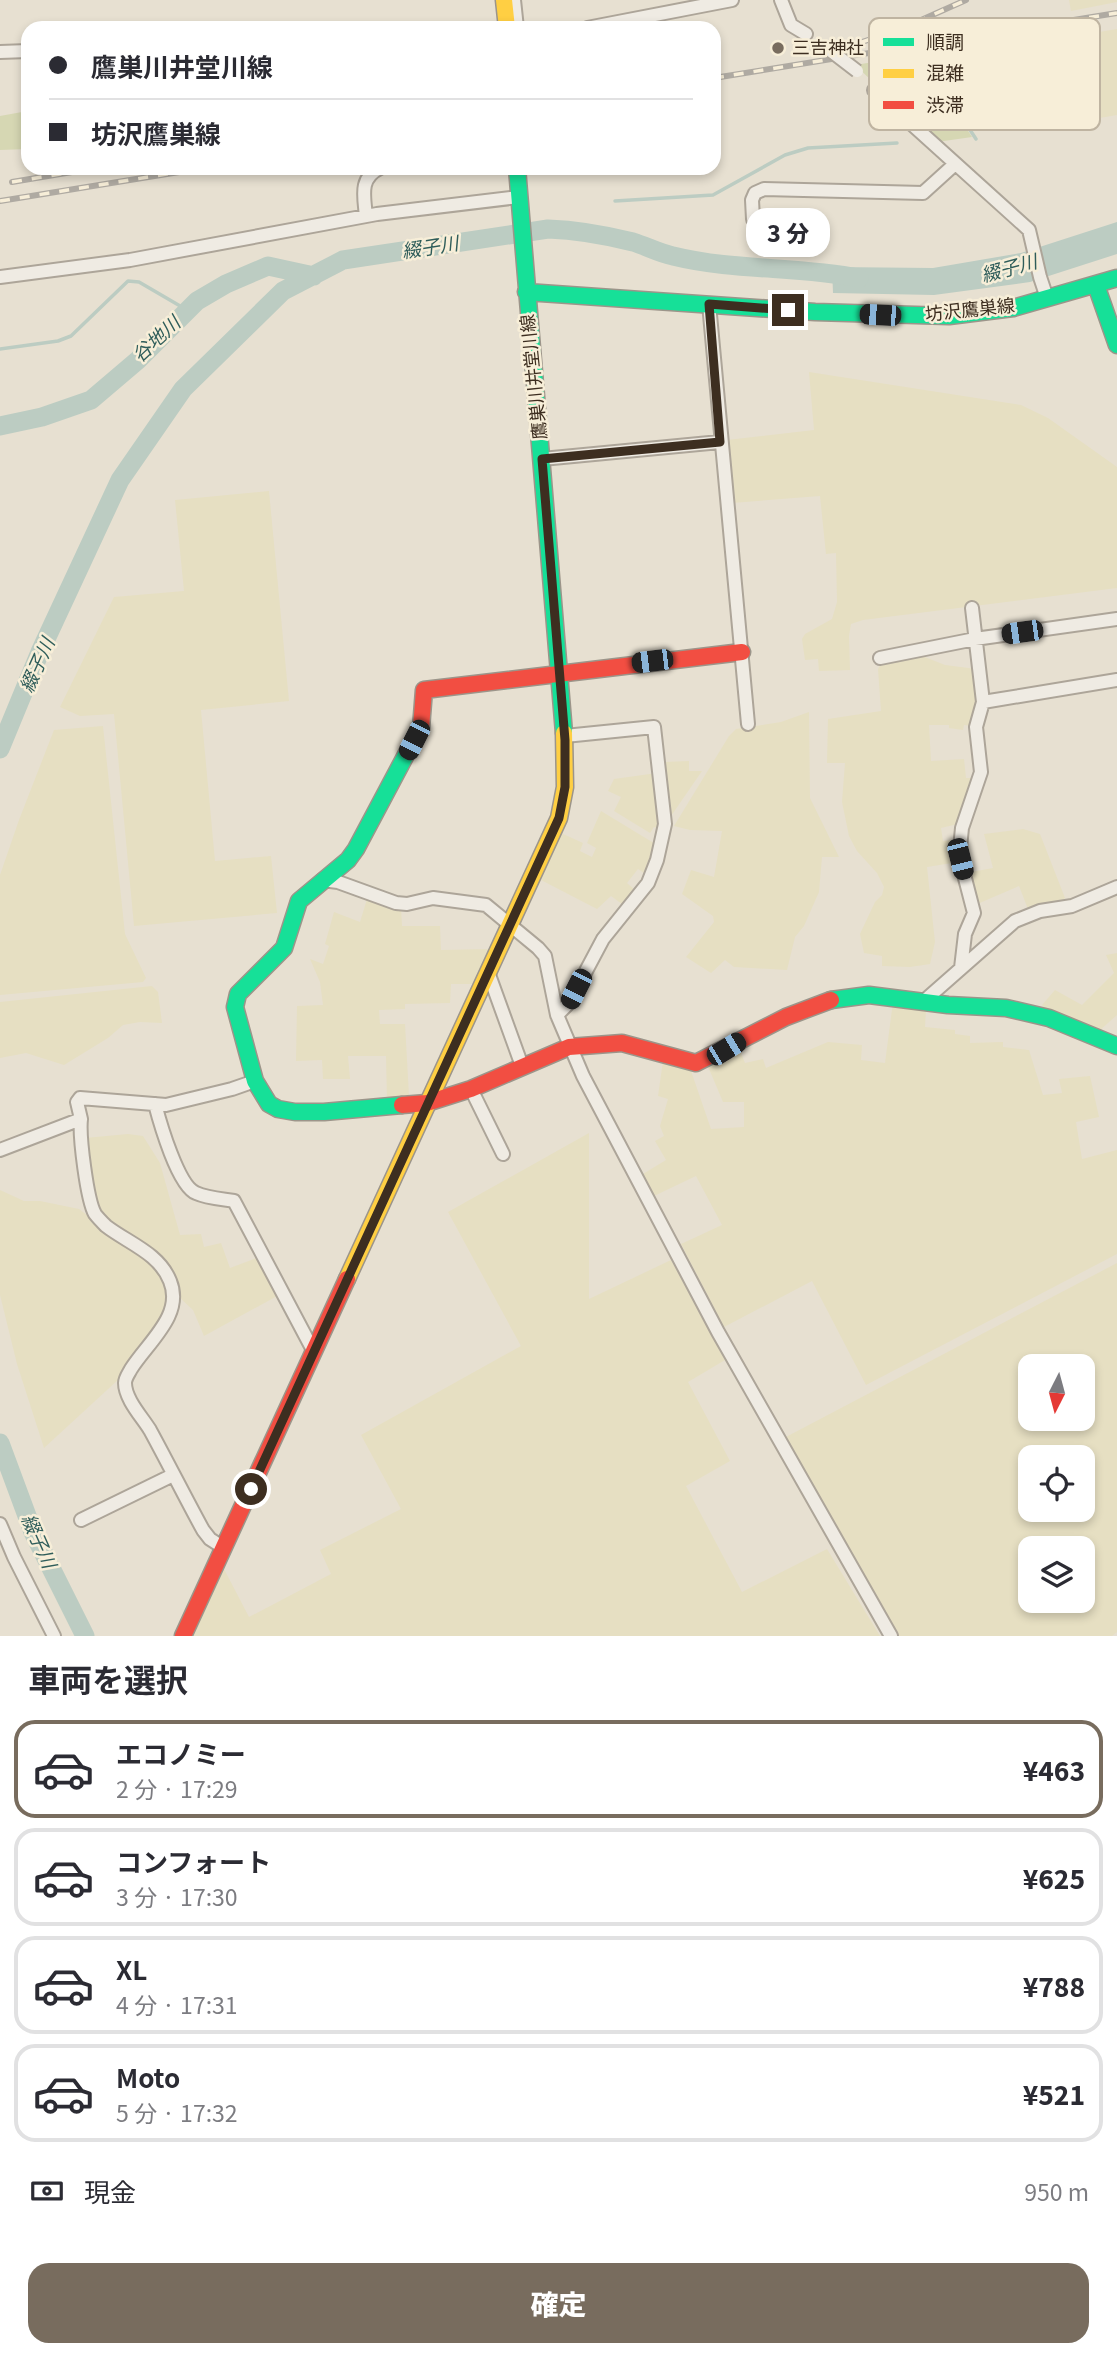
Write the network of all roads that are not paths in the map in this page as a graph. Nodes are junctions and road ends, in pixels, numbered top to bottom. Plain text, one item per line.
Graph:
1 (495, 0) edge
2 (504, 0) edge
3 (514, 0) edge
4 (732, 0) edge
5 (781, 0) edge
6 (497, 21) edge
7 (506, 21) edge
8 (516, 21) edge
9 (623, 21) edge
10 (806, 34) dead end
11 (827, 48) dead end
12 (21, 51) edge
13 (0, 52) edge
14 (857, 71) dead end
15 (918, 130) edge
16 (955, 164) junction
17 (371, 175) edge
18 (518, 175) edge
19 (520, 201) junction
20 (366, 216) junction
21 (753, 219) dead end
22 (0, 277) edge
23 (1117, 278) edge
24 (1096, 285) junction
25 (526, 292) junction
26 (1046, 293) junction
27 (709, 304) junction
28 (1117, 345) edge
29 (720, 442) junction
30 (542, 459) junction
31 (972, 608) dead end
32 (1117, 619) edge
33 (975, 639) junction
34 (742, 652) junction
35 (880, 658) dead end
36 (559, 672) junction
37 (1117, 680) edge
38 (983, 702) junction
39 (748, 724) dead end
40 (565, 737) junction
41 (322, 880) junction
42 (1117, 887) edge
43 (511, 923) junction
44 (961, 968) junction
45 (488, 972) junction
46 (924, 1001) junction
47 (557, 1014) junction
48 (1117, 1046) edge
49 (569, 1047) junction
50 (522, 1066) junction
51 (255, 1081) junction
52 (471, 1089) junction
53 (427, 1103) junction
54 (155, 1104) junction
55 (81, 1119) junction
56 (0, 1150) edge
57 (503, 1154) dead end
58 (314, 1352) junction
59 (173, 1475) junction
60 (81, 1520) dead end
61 (0, 1524) edge
62 (224, 1548) junction
63 (54, 1636) edge
64 (183, 1636) edge
65 (891, 1636) edge

1 - 6 street
2 - 7 main road
3 - 8 street
4 - 9 street
5 - 10 street
11 - 14 street, bridge
12 - 13 street
15 - 16 street
16 - 21 street
16 - 26 street
17 - 20 street
18 - 19 main road, 鷹巣川井堂川線
19 - 20 street
19 - 25 main road, 鷹巣川井堂川線
20 - 22 street
23 - 24 main road, 坊沢鷹巣線
24 - 26 main road, 坊沢鷹巣線
24 - 28 main road
25 - 27 main road, 坊沢鷹巣線
25 - 30 main road, 鷹巣川井堂川線
26 - 27 main road, 坊沢鷹巣線
27 - 29 street
29 - 30 street
29 - 34 street
30 - 36 main road, 鷹巣川井堂川線
31 - 33 street
32 - 33 street
33 - 35 street
33 - 38 street
34 - 36 main road
34 - 39 street
36 - 40 main road, 鷹巣川井堂川線
36 - 41 main road
37 - 38 street
38 - 44 street
40 - 43 main road, 鷹巣川井堂川線
40 - 47 street
41 - 43 street
41 - 51 main road
42 - 44 street
43 - 45 main road, 鷹巣川井堂川線
43 - 47 street
44 - 46 street
45 - 50 street
45 - 53 main road, 鷹巣川井堂川線
46 - 48 main road
46 - 49 main road
47 - 49 street
49 - 50 main road
49 - 65 street
50 - 52 main road
51 - 53 main road
51 - 54 street
52 - 53 main road
52 - 57 street
53 - 58 main road, 鷹巣川井堂川線
54 - 55 street
54 - 58 street
55 - 56 street
55 - 59 street
58 - 62 main road, 鷹巣川井堂川線
59 - 60 street
59 - 62 street
61 - 63 street
62 - 64 main road, 鷹巣川井堂川線

